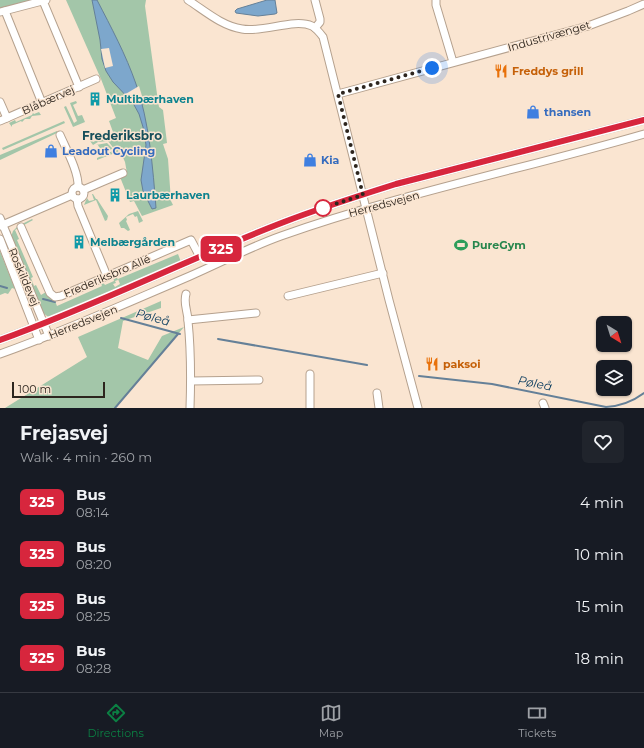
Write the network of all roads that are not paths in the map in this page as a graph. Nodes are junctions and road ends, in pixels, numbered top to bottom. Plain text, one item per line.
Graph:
1 (188, 0) edge
2 (315, 0) edge
3 (436, 0) edge
4 (45, 1) edge
5 (644, 4) edge
6 (2, 12) edge
7 (315, 28) junction
8 (453, 62) junction
9 (96, 79) dead end
10 (79, 87) junction
11 (338, 94) junction
12 (0, 102) edge
13 (42, 103) junction
14 (4, 120) edge
15 (644, 120) edge
16 (644, 134) edge
17 (60, 135) dead end
18 (123, 173) dead end
19 (81, 189) junction
20 (363, 195) junction
21 (75, 197) junction
22 (367, 208) junction
23 (1, 223) edge
24 (21, 227) dead end
25 (0, 239) edge
26 (200, 257) junction
27 (383, 273) junction
28 (107, 276) junction
29 (186, 294) dead end
30 (288, 296) dead end
31 (256, 313) dead end
32 (188, 320) junction
33 (44, 324) junction
34 (34, 328) junction
35 (49, 336) junction
36 (0, 340) edge
37 (39, 340) junction
38 (0, 354) edge
39 (310, 374) dead end
40 (259, 380) dead end
41 (191, 381) junction
42 (377, 393) dead end
43 (190, 408) edge
44 (310, 408) edge
45 (379, 408) edge
46 (418, 408) edge

1 - 7 street
2 - 7 street
3 - 8 street
4 - 6 street
4 - 10 street
5 - 8 street, Industrivænget
6 - 13 street
7 - 11 street
8 - 11 street, Industrivænget
9 - 10 street, Blåbærvej
10 - 13 street, Blåbærvej
11 - 20 street
12 - 14 street
13 - 14 street, Blåbærvej
15 - 20 street, Herredsvejen
16 - 22 street, Herredsvejen
17 - 19 street
18 - 19 street
19 - 21 street
20 - 22 street
20 - 26 street, Herredsvejen
21 - 23 street
21 - 28 street
22 - 27 street
22 - 35 street, Herredsvejen
23 - 33 street, Roskildevej
24 - 28 street, Frederiksbro Allé
25 - 34 street, Roskildevej
26 - 28 street, Frederiksbro Allé
26 - 33 street, Herredsvejen
27 - 30 street
27 - 46 street
29 - 32 street
31 - 32 street
32 - 41 street
33 - 34 street, Herredsvejen
33 - 35 street, Roskildevej
34 - 36 street, Herredsvejen
34 - 37 street, Roskildevej
35 - 37 street, Herredsvejen
37 - 38 street, Herredsvejen
39 - 44 street
40 - 41 street
41 - 43 street
42 - 45 street

